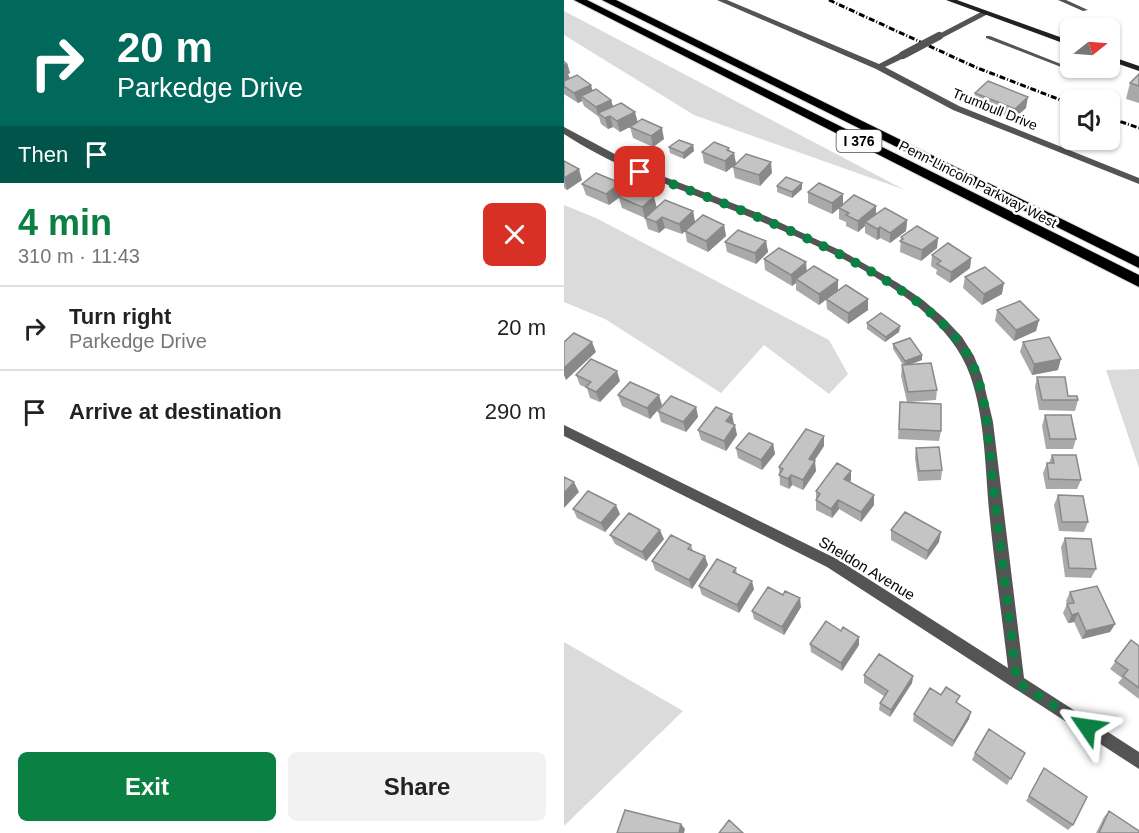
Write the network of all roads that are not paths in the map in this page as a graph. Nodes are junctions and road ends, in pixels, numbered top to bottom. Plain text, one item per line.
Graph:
1 (579, 0) edge
2 (607, 0) edge
3 (721, 0) edge
4 (950, 0) edge
5 (1061, 0) edge
6 (1085, 10) dead end
7 (984, 14) junction
8 (988, 37) dead end
9 (1060, 40) edge
10 (1120, 62) edge
11 (1060, 65) edge
12 (879, 67) junction
13 (1139, 69) edge
14 (564, 130) edge
15 (1139, 181) edge
16 (1139, 262) edge
17 (1139, 282) edge
18 (564, 430) edge
19 (1017, 682) junction
20 (1139, 761) edge

1 - 17 highway, Penn-Lincoln Parkway West / I 376
2 - 16 highway, Penn-Lincoln Parkway West / I 376
3 - 12 street, Trumbull Drive
4 - 7 main road
5 - 6 lane
7 - 9 main road
7 - 12 street, bridge
8 - 11 lane
10 - 13 main road
12 - 15 street, Trumbull Drive
14 - 19 street
18 - 19 street, Sheldon Avenue
19 - 20 street, Sheldon Avenue

